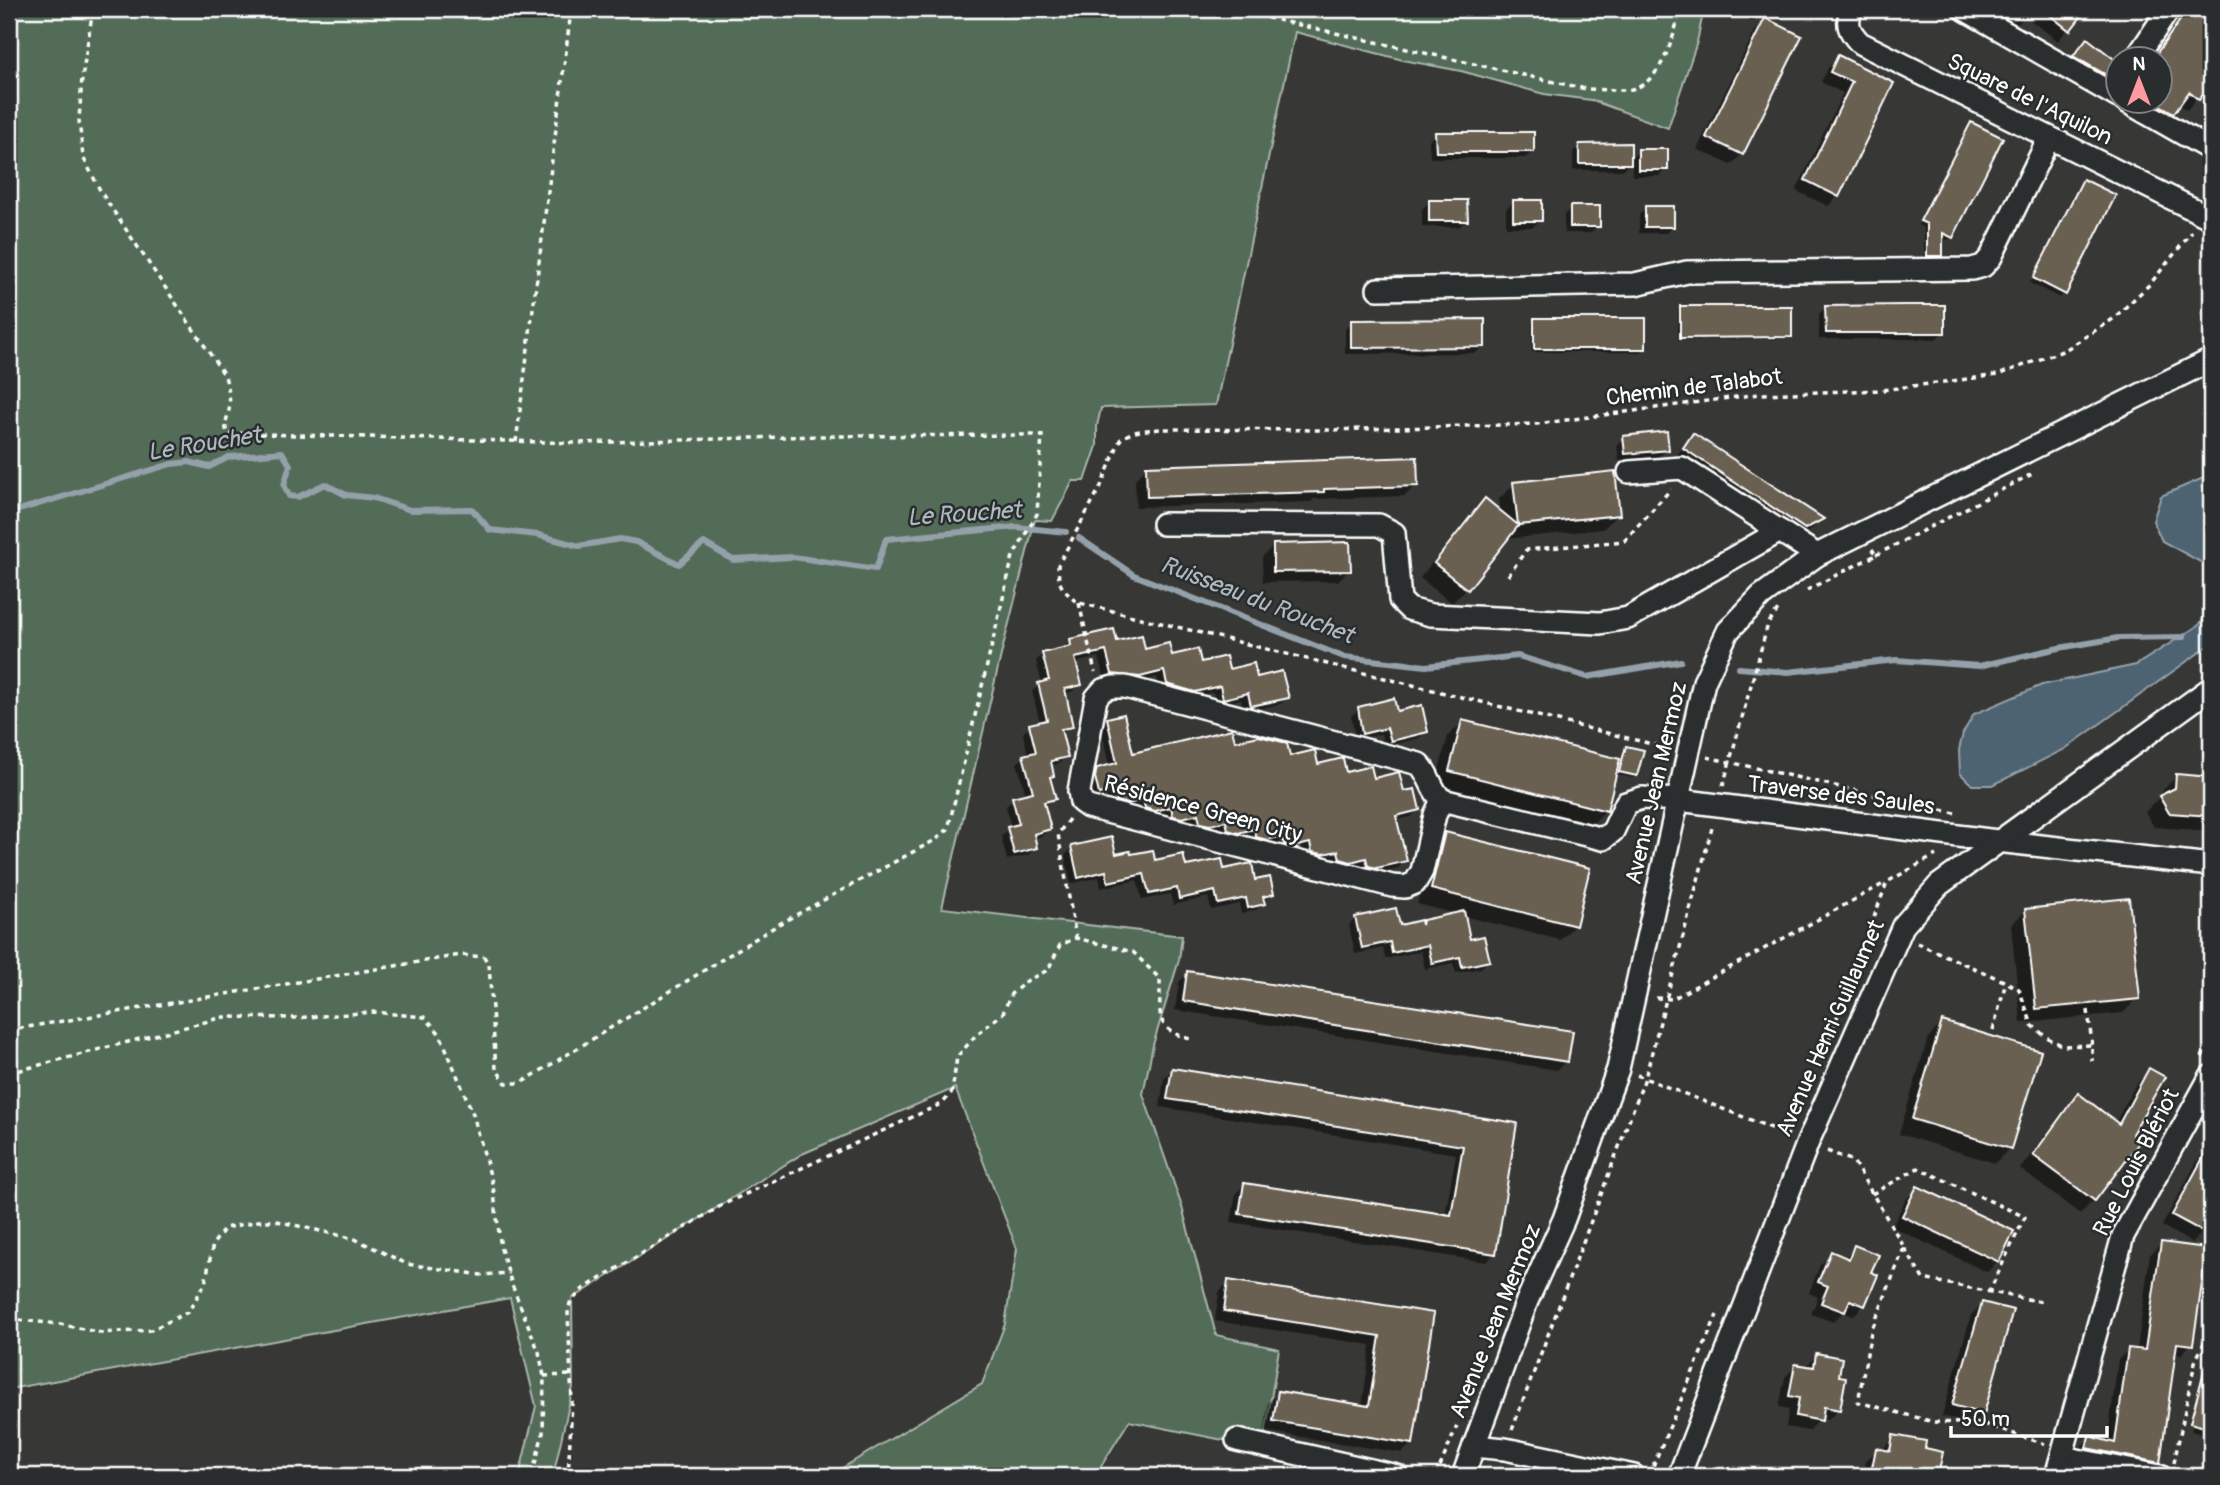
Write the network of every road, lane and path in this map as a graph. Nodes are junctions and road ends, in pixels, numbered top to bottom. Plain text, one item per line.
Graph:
1 (93, 9) edge
2 (1228, 9) edge
3 (1680, 9) edge
4 (1851, 9) edge
5 (1964, 9) edge
6 (2169, 9) edge
7 (572, 11) dead end
8 (2144, 46) edge
9 (2104, 88) edge
10 (2152, 116) edge
11 (2049, 138) junction
12 (2211, 150) edge
13 (2209, 217) edge
14 (1378, 289) dead end
15 (2211, 360) edge
16 (516, 442) junction
17 (1629, 472) dead end
18 (1687, 472) junction
19 (1163, 524) dead end
20 (1780, 531) junction
21 (1862, 533) junction
22 (1817, 555) junction
23 (1508, 576) dead end
24 (1800, 594) dead end
25 (1079, 603) junction
26 (1781, 606) dead end
27 (2211, 688) edge
28 (1102, 690) junction
29 (1687, 752) junction
30 (1729, 761) junction
31 (1442, 800) junction
32 (1679, 800) junction
33 (1081, 802) junction
34 (1718, 805) junction
35 (1966, 815) dead end
36 (1997, 841) junction
37 (2211, 865) edge
38 (1886, 882) dead end
39 (1076, 938) junction
40 (1912, 940) dead end
41 (2006, 982) junction
42 (1635, 996) junction
43 (2088, 1010) dead end
44 (9, 1030) edge
45 (1993, 1030) dead end
46 (1190, 1039) dead end
47 (2092, 1045) junction
48 (2092, 1061) dead end
49 (1618, 1069) junction
50 (9, 1073) edge
51 (2211, 1076) edge
52 (1815, 1145) junction
53 (1872, 1194) junction
54 (1905, 1248) junction
55 (509, 1273) junction
56 (1989, 1292) junction
57 (2043, 1302) dead end
58 (9, 1319) edge
59 (2211, 1328) edge
60 (569, 1375) junction
61 (544, 1376) junction
62 (1459, 1422) dead end
63 (1237, 1440) dead end
64 (1474, 1446) junction
65 (2054, 1459) edge
66 (2167, 1470) edge
67 (532, 1476) edge
68 (568, 1476) edge
69 (1397, 1476) edge
70 (1436, 1476) edge
71 (1462, 1476) edge
72 (1634, 1476) edge
73 (1679, 1476) edge

1 - 16 path
2 - 3 path
4 - 11 street, Square de l'Aquilon
5 - 9 street, Square de l'Aquilon
6 - 8 street
7 - 16 path
10 - 12 street, Square de l'Aquilon
11 - 13 street, Square de l'Aquilon
11 - 14 street
13 - 25 path, Chemin de Talabot
15 - 21 street, Avenue Jean Mermoz
16 - 44 path
17 - 18 street
18 - 20 street
18 - 23 path
19 - 20 street
20 - 22 street
21 - 22 street, Avenue Jean Mermoz
21 - 24 path
22 - 29 street, Avenue Jean Mermoz
25 - 28 path
25 - 29 path
26 - 30 path
27 - 36 street, Avenue Henri Guillaumet
28 - 31 street
28 - 33 street, Résidence Green City
29 - 30 path
29 - 32 street, Avenue Jean Mermoz
30 - 34 path
30 - 35 path
31 - 32 street
31 - 33 street, Résidence Green City
32 - 34 street, Traverse des Saules
32 - 42 street, Avenue Jean Mermoz
33 - 39 path
34 - 36 street, Traverse des Saules
36 - 37 street, Traverse des Saules
36 - 52 street, Avenue Henri Guillaumet
38 - 42 path
39 - 46 path
39 - 60 path
40 - 41 path
41 - 45 path
41 - 47 path
42 - 49 street, Avenue Jean Mermoz
43 - 47 path
47 - 48 path
49 - 52 path
49 - 64 street, Avenue Jean Mermoz
50 - 55 path
51 - 65 street, Rue Louis Blériot
52 - 53 path
52 - 73 street, Avenue Henri Guillaumet
53 - 54 path
53 - 56 path
54 - 56 path
54 - 65 path
55 - 58 path
55 - 61 path
56 - 57 path
59 - 66 path
60 - 61 path
60 - 68 path
61 - 67 path
62 - 70 path
63 - 69 street
64 - 71 street, Avenue Jean Mermoz
64 - 72 street
65 - 66 street

